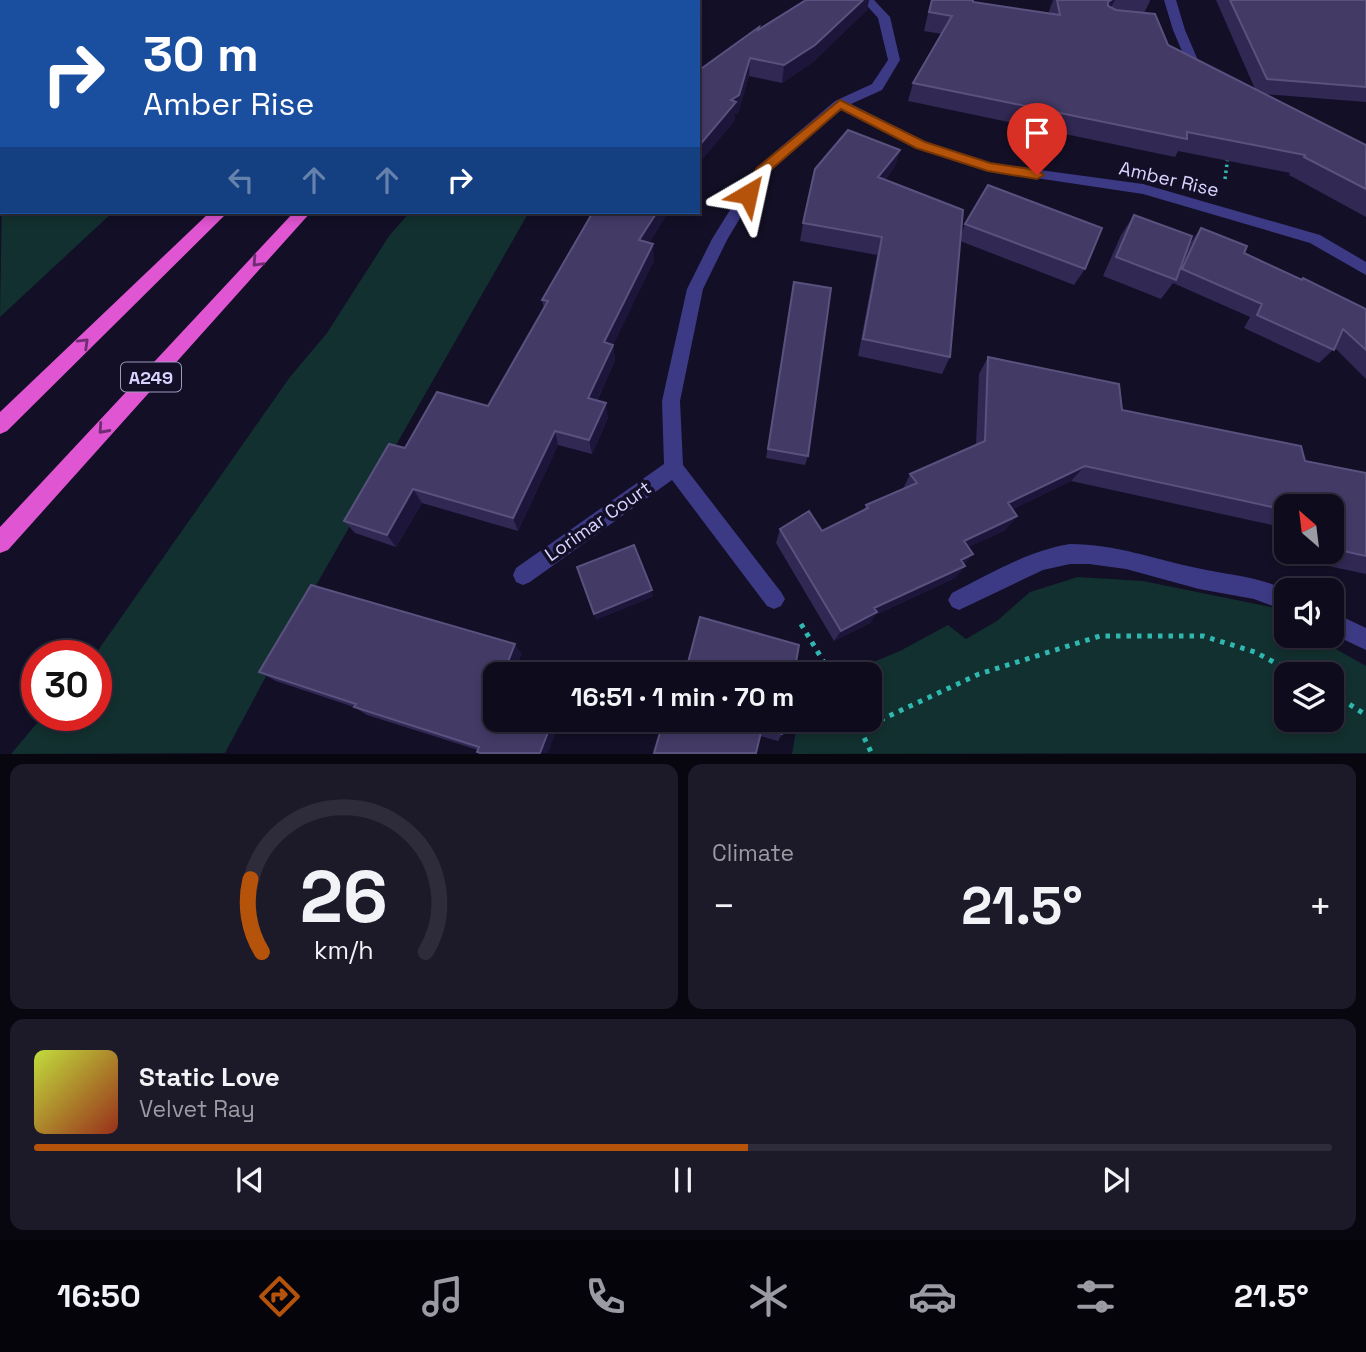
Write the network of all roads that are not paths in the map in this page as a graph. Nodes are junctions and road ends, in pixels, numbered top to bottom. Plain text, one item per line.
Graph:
1 (868, 0) edge
2 (1170, 0) edge
3 (1200, 79) edge
4 (840, 104) junction
5 (217, 214) edge
6 (301, 214) edge
7 (1366, 269) edge
8 (0, 425) edge
9 (674, 468) junction
10 (0, 543) edge
11 (523, 575) dead end
12 (1274, 594) edge
13 (774, 599) road end
14 (959, 600) dead end
15 (1344, 629) edge
16 (1366, 639) edge

1 - 4 street
2 - 3 street
4 - 7 street, Amber Rise
4 - 9 street
8 -> 5 highway
6 -> 10 highway, A249
9 - 11 street, Lorimar Court
9 - 13 street
12 - 14 street
15 - 16 street

